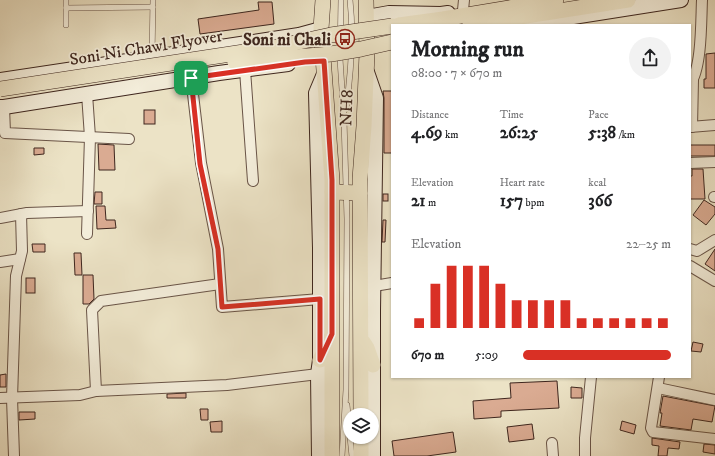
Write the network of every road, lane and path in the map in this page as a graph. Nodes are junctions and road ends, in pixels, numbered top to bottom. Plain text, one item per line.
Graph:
1 (66, 0) edge
2 (153, 0) edge
3 (323, 0) edge
4 (341, 0) edge
5 (350, 0) edge
6 (366, 0) edge
7 (521, 0) edge
8 (556, 0) edge
9 (628, 0) edge
10 (681, 0) edge
11 (702, 0) edge
12 (464, 5) edge
13 (153, 7) junction
14 (66, 8) junction
15 (366, 17) junction
16 (406, 24) edge
17 (476, 24) edge
18 (528, 24) edge
19 (66, 25) dead end
20 (391, 26) edge
21 (321, 29) junction
22 (391, 42) edge
23 (391, 47) edge
24 (367, 53) junction
25 (152, 57) junction
26 (324, 68) junction
27 (245, 70) junction
28 (366, 70) junction
29 (191, 78) junction
30 (0, 80) edge
31 (692, 82) edge
32 (0, 88) edge
33 (87, 94) junction
34 (1, 103) edge
35 (344, 120) junction
36 (715, 125) edge
37 (691, 127) edge
38 (90, 137) junction
39 (129, 139) dead end
40 (715, 162) edge
41 (691, 163) edge
42 (253, 181) dead end
43 (346, 193) junction
44 (88, 211) junction
45 (21, 214) junction
46 (0, 218) edge
47 (87, 234) dead end
48 (715, 240) edge
49 (691, 249) edge
50 (20, 259) junction
51 (0, 262) edge
52 (691, 267) edge
53 (715, 281) edge
54 (391, 283) edge
55 (220, 284) junction
56 (374, 286) junction
57 (320, 299) junction
58 (367, 311) junction
59 (332, 334) junction
60 (360, 337) junction
61 (373, 365) junction
62 (319, 367) junction
63 (591, 378) edge
64 (659, 378) edge
65 (339, 388) junction
66 (658, 388) junction
67 (96, 391) junction
68 (0, 398) edge
69 (12, 398) junction
70 (715, 400) edge
71 (344, 408) edge
72 (361, 408) edge
73 (715, 438) edge
74 (552, 443) dead end
75 (351, 444) edge
76 (361, 444) edge
77 (14, 456) edge
78 (319, 456) edge
79 (332, 456) edge
80 (342, 456) edge
81 (352, 456) edge
82 (361, 456) edge
83 (373, 456) edge
84 (552, 456) edge
85 (585, 456) edge

1 - 14 lane
2 - 13 lane
3 - 21 main road
4 - 35 lane
5 - 35 lane
6 - 15 main road, NH8
7 - 12 street
8 - 16 main road
9 - 17 main road
10 - 18 street
11 - 31 street
12 - 15 street
13 - 14 lane
13 - 25 lane
14 - 19 lane
15 - 24 main road, NH8
20 - 32 main road, Soni Ni Chawl Flyover, bridge
21 - 25 street
21 - 26 main road
22 - 34 main road, Soni Ni Chawl Flyover, bridge
23 - 24 street
24 - 28 main road, NH8
25 - 30 street
26 - 27 street
26 - 43 main road
26 - 57 street
27 - 29 street
27 - 42 street
28 - 43 main road, NH8
28 - 56 street
29 - 33 street
29 - 55 street
31 - 37 street
33 - 34 street
33 - 38 street
34 - 38 street
35 - 43 lane
36 - 37 street
38 - 39 street
38 - 44 street
40 - 41 street
43 - 58 main road, NH8
43 - 59 main road
43 - 65 lane
44 - 45 street
44 - 47 street
45 - 46 street
45 - 50 street
48 - 49 street
50 - 51 street
50 - 69 street
52 - 53 street
54 - 56 street
55 - 57 street
55 - 67 street
56 - 58 street
57 - 62 street
58 - 60 main road, NH8
58 - 61 street
59 - 62 main road
59 - 65 main road
60 - 61 main road
60 - 72 main road, NH8
61 - 83 street
62 - 67 street
62 - 78 street
63 - 85 street
64 - 66 street
65 - 71 lane
65 - 79 main road
65 - 80 lane
66 - 70 street
66 - 73 street
67 - 69 street
68 - 69 street
69 - 77 street
74 - 84 street
75 - 81 lane
76 - 82 main road

